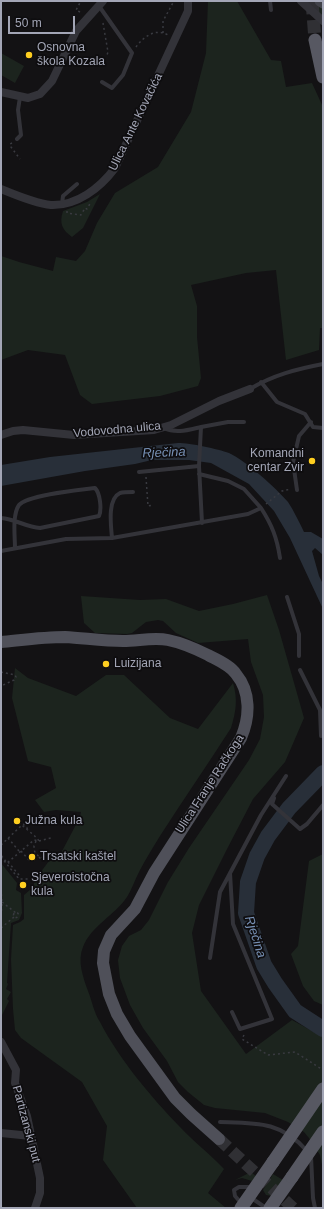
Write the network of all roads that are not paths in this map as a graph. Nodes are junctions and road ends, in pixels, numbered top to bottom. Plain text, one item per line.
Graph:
1 (188, 1) edge
2 (270, 1) edge
3 (301, 1) edge
4 (320, 1) edge
5 (101, 3) edge
6 (323, 3) edge
7 (271, 10) dead end
8 (323, 21) edge
9 (315, 40) tunnel mouth
10 (323, 77) edge
11 (102, 82) dead end
12 (1, 92) edge
13 (20, 97) junction
14 (17, 139) dead end
15 (77, 184) dead end
16 (1, 189) edge
17 (62, 204) junction
18 (323, 364) edge
19 (261, 382) junction
20 (250, 389) joint
21 (244, 422) dead end
22 (311, 422) junction
23 (201, 427) junction
24 (163, 428) junction
25 (323, 428) edge
26 (1, 435) edge
27 (199, 466) junction
28 (140, 472) dead end
29 (199, 474) junction
30 (297, 490) road end
31 (133, 492) dead end
32 (261, 508) junction
33 (1, 518) edge
34 (14, 520) junction
35 (202, 523) junction
36 (112, 538) junction
37 (15, 548) junction
38 (1, 551) edge
39 (280, 558) dead end
40 (287, 597) dead end
41 (1, 642) edge
42 (299, 656) dead end
43 (300, 670) dead end
44 (321, 736) dead end
45 (286, 776) dead end
46 (275, 794) junction
47 (323, 805) edge
48 (230, 873) junction
49 (210, 958) dead end
50 (232, 1012) dead end
51 (1, 1042) edge
52 (323, 1089) edge
53 (220, 1122) dead end
54 (323, 1132) edge
55 (1, 1133) edge
56 (31, 1136) junction
57 (218, 1139) tunnel mouth
58 (247, 1199) edge
59 (35, 1208) edge
60 (266, 1208) edge
61 (270, 1208) edge
62 (315, 1208) edge

1 - 17 street, Ulica Ante Kovačića
2 - 7 lane
3 - 8 street
4 - 6 main road
5 - 11 lane
5 - 13 street
9 - 10 highway
12 - 13 street
13 - 14 lane
15 - 17 lane
16 - 17 street, Ulica Ante Kovačića
18 - 19 lane
19 - 20 lane
19 - 22 lane
20 - 24 street, Vodovodna ulica
21 - 23 lane
22 - 25 lane
22 - 30 lane
23 - 24 lane
23 - 27 lane
24 - 26 street, Vodovodna ulica
27 - 28 lane
27 - 29 lane
29 - 32 lane
29 - 35 lane
31 - 36 lane
32 - 35 lane
32 - 39 lane
33 - 34 lane
34 - 34 lane
34 - 37 lane
35 - 36 lane
36 - 37 lane
37 - 38 lane
40 - 42 lane
41 - 57 main road, Ulica Franje Račkoga
43 - 44 lane
45 - 46 lane
46 - 47 lane
46 - 48 lane
48 - 49 lane
48 - 50 lane
51 - 56 street, Partizanski put
52 - 58 highway, bridge
53 - 62 lane
54 - 61 highway, bridge
55 - 56 street
56 - 59 street, Partizanski put
58 - 60 lane

